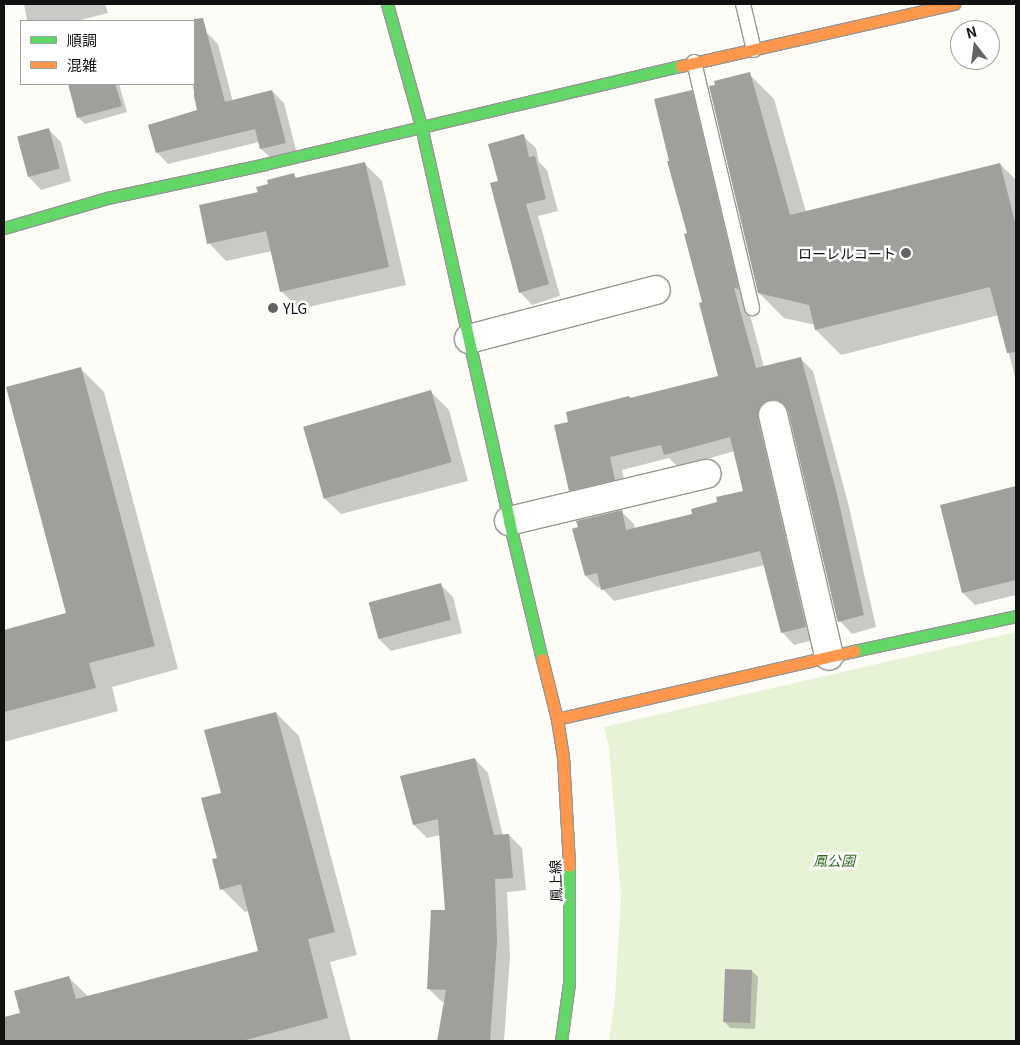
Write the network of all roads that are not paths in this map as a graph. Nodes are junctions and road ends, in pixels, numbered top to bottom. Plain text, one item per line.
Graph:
1 (387, 4) edge
2 (744, 4) edge
3 (954, 4) edge
4 (754, 50) junction
5 (694, 62) junction
6 (421, 126) junction
7 (4, 228) edge
8 (656, 290) dead end
9 (752, 308) dead end
10 (469, 339) junction
11 (773, 415) dead end
12 (706, 474) dead end
13 (509, 521) junction
14 (1016, 616) edge
15 (829, 656) junction
16 (557, 719) junction
17 (561, 1041) edge

1 - 6 street, 鳳上線
2 - 4 lane
3 - 4 street
4 - 5 street
5 - 6 street
5 - 9 lane
6 - 7 street
6 - 10 street, 鳳上線
8 - 10 street
10 - 13 street, 鳳上線
11 - 15 street
12 - 13 street
13 - 16 street, 鳳上線
14 - 15 street
15 - 16 street
16 - 17 street, 鳳上線

